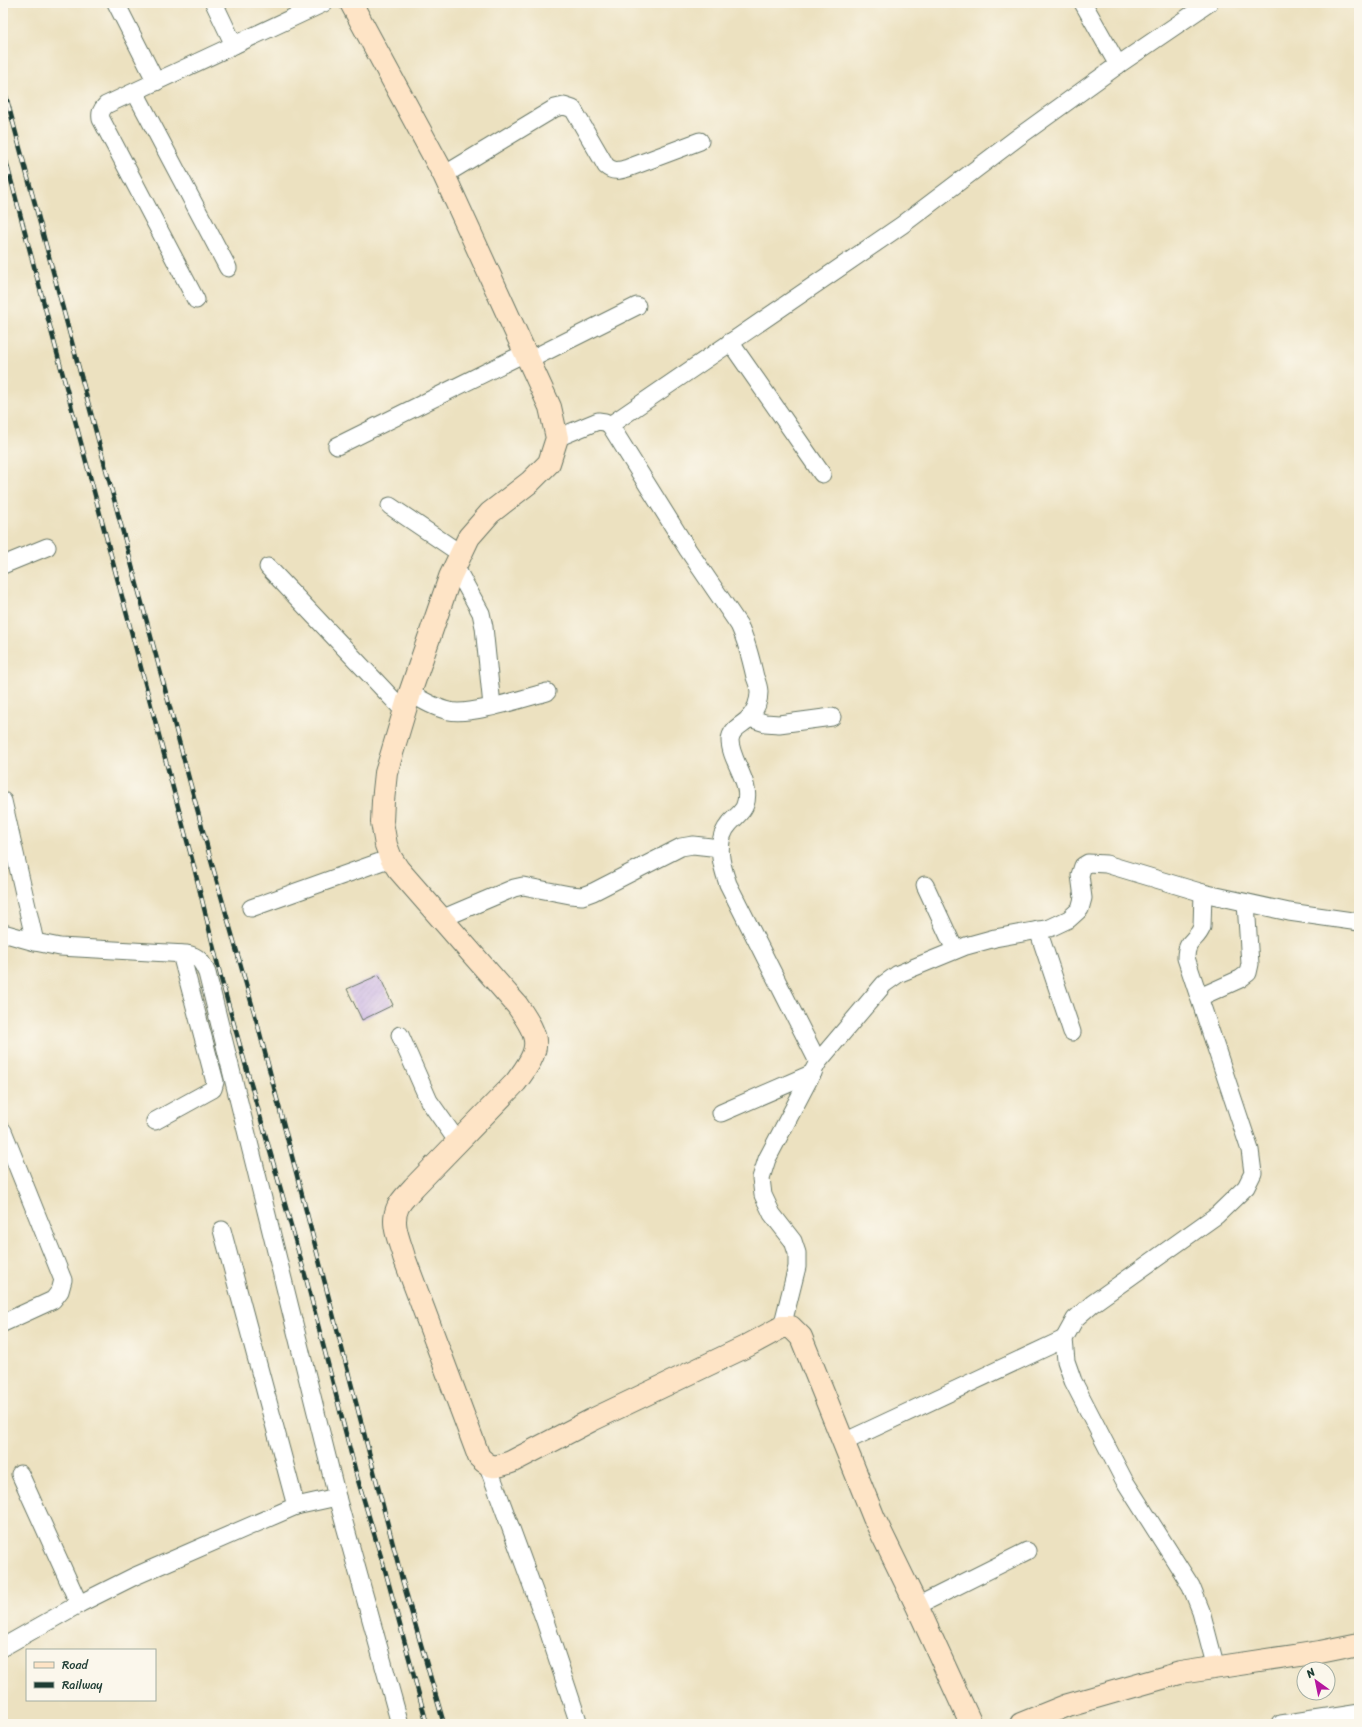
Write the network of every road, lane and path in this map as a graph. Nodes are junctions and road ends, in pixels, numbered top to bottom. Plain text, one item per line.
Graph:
1 (116, 3) edge
2 (214, 3) edge
3 (324, 3) edge
4 (351, 3) edge
5 (1083, 3) edge
6 (1209, 3) edge
7 (234, 45) junction
8 (1118, 65) junction
9 (156, 82) junction
10 (135, 92) junction
11 (700, 141) dead end
12 (444, 175) junction
13 (228, 268) dead end
14 (196, 300) dead end
15 (637, 306) dead end
16 (730, 342) junction
17 (527, 357) junction
18 (610, 425) junction
19 (557, 438) junction
20 (337, 446) dead end
21 (822, 474) dead end
22 (390, 506) dead end
23 (47, 547) dead end
24 (458, 560) junction
25 (3, 564) edge
26 (268, 567) dead end
27 (547, 692) dead end
28 (407, 702) junction
29 (492, 706) junction
30 (832, 716) dead end
31 (749, 718) junction
32 (3, 800) edge
33 (720, 848) junction
34 (391, 858) junction
35 (925, 885) dead end
36 (1203, 893) junction
37 (1246, 903) junction
38 (251, 908) dead end
39 (440, 919) junction
40 (1359, 922) edge
41 (1038, 930) junction
42 (3, 933) edge
43 (35, 942) junction
44 (955, 950) junction
45 (187, 955) junction
46 (1200, 997) junction
47 (1072, 1032) dead end
48 (400, 1034) dead end
49 (816, 1068) junction
50 (721, 1113) dead end
51 (155, 1121) dead end
52 (3, 1131) edge
53 (458, 1142) junction
54 (222, 1230) dead end
55 (3, 1323) edge
56 (782, 1326) junction
57 (1064, 1338) junction
58 (844, 1442) junction
59 (488, 1466) junction
60 (20, 1474) dead end
61 (337, 1497) junction
62 (296, 1506) junction
63 (1027, 1551) dead end
64 (79, 1604) junction
65 (917, 1606) junction
66 (1359, 1644) edge
67 (3, 1647) edge
68 (1216, 1668) junction
69 (1359, 1712) edge
70 (400, 1724) edge
71 (579, 1724) edge
72 (971, 1724) edge
73 (1021, 1724) edge
74 (1281, 1724) edge

1 - 9 street
2 - 7 street
3 - 7 street
4 - 12 street
5 - 8 street
6 - 8 street
7 - 9 street
8 - 16 street
9 - 10 street
10 - 13 street
10 - 14 street
11 - 12 street
12 - 17 street
15 - 17 street
16 - 18 street
16 - 21 street
17 - 19 street
17 - 20 street
18 - 19 street
18 - 31 street
19 - 24 street
22 - 24 street
23 - 25 street
24 - 28 street
24 - 29 street
26 - 28 street
27 - 29 street
28 - 29 street
28 - 34 street
30 - 31 street
31 - 33 street
32 - 43 street
33 - 39 street
33 - 49 street
34 - 38 street
34 - 39 street
35 - 44 street
36 - 37 street
36 - 41 street
36 - 46 street
37 - 40 street
37 - 46 street
39 - 53 street
41 - 44 street
41 - 47 street
42 - 43 street
43 - 45 street
44 - 49 street
45 - 51 street
45 - 61 street
46 - 57 street
48 - 53 street
49 - 50 street
49 - 56 street
52 - 55 street
53 - 59 street
54 - 62 street
56 - 58 street
56 - 59 street
57 - 58 street
57 - 68 street
58 - 65 street
59 - 71 street
60 - 64 street
61 - 62 street
61 - 70 street
62 - 64 street
63 - 65 street
64 - 67 street
65 - 72 street
66 - 68 street
68 - 73 street
69 - 74 street

